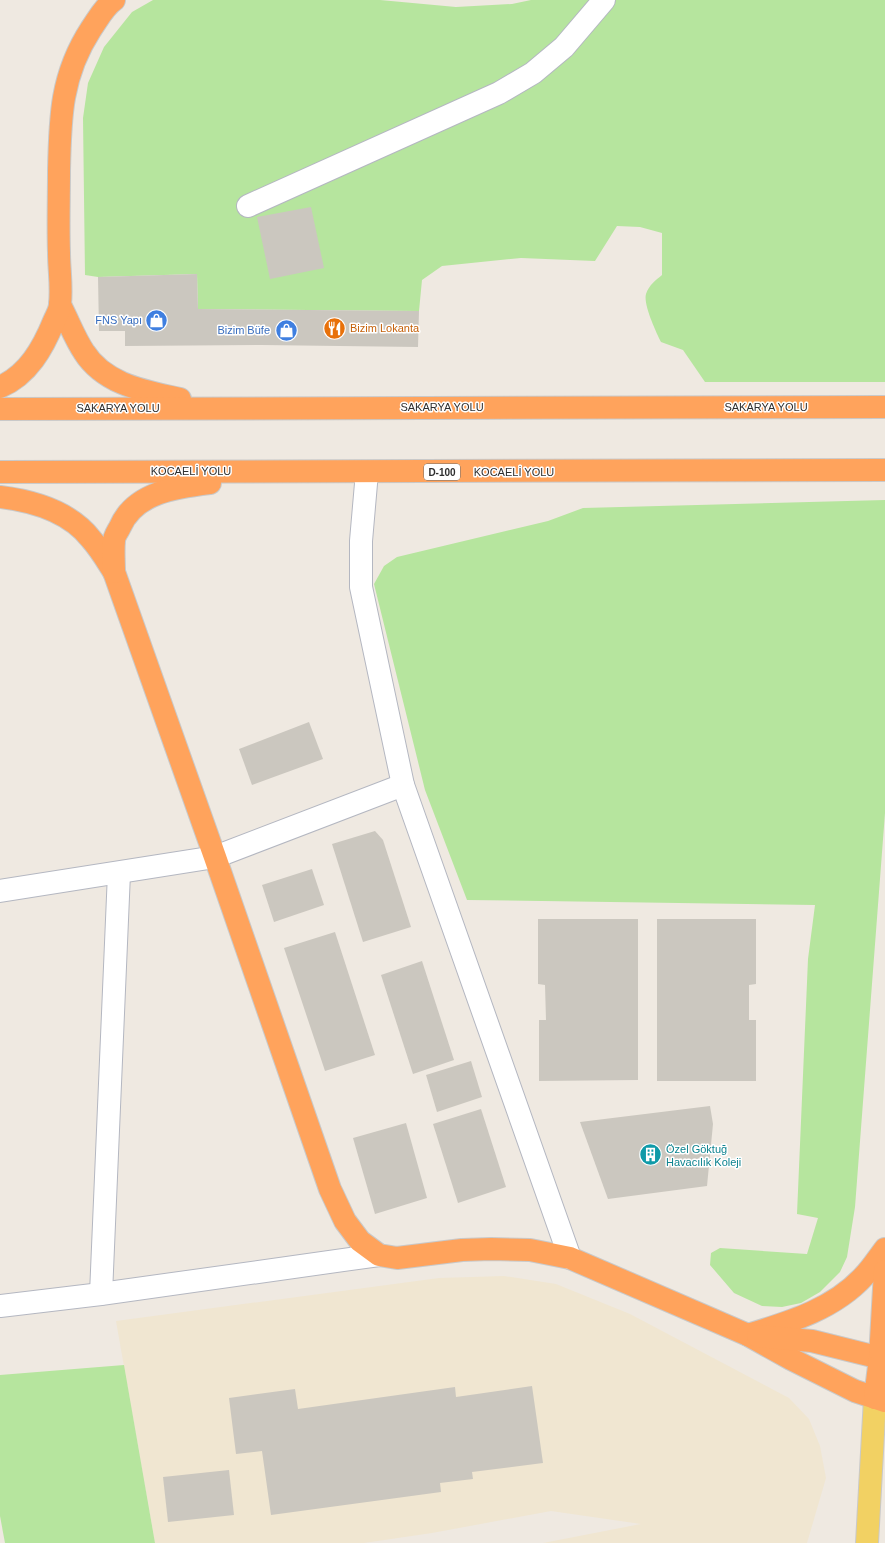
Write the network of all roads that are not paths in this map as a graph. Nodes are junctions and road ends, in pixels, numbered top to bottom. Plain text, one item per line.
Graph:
1 (114, 0) edge
2 (604, 0) edge
3 (248, 206) dead end
4 (60, 305) junction
5 (0, 387) edge
6 (222, 407) junction
7 (885, 407) edge
8 (0, 409) edge
9 (885, 470) edge
10 (0, 472) edge
11 (304, 472) junction
12 (367, 472) junction
13 (0, 497) edge
14 (114, 572) junction
15 (403, 785) junction
16 (215, 858) junction
17 (119, 873) junction
18 (0, 891) edge
19 (885, 1249) edge
20 (378, 1255) junction
21 (570, 1258) junction
22 (885, 1271) edge
23 (101, 1294) junction
24 (0, 1306) edge
25 (748, 1335) junction
26 (882, 1359) edge
27 (880, 1399) edge
28 (867, 1543) edge

1 - 4 highway
2 - 3 street
4 - 5 highway
4 - 6 highway
6 - 7 highway, SAKARYA YOLU
6 - 8 highway, SAKARYA YOLU
9 - 12 highway, KOCAELİ YOLU / D-100
10 - 11 highway, KOCAELİ YOLU / D-100
11 - 12 highway, KOCAELİ YOLU / D-100
11 - 14 highway
12 - 15 street
13 - 14 highway
14 - 16 highway
15 - 16 street
15 - 21 street
16 - 17 street
16 - 20 highway
17 - 18 street
17 - 23 street
19 - 25 highway
20 - 21 highway
20 - 23 street
21 - 25 highway
22 - 26 highway
23 - 24 street
25 - 26 highway
25 - 27 highway
26 - 27 highway
27 - 28 main road

